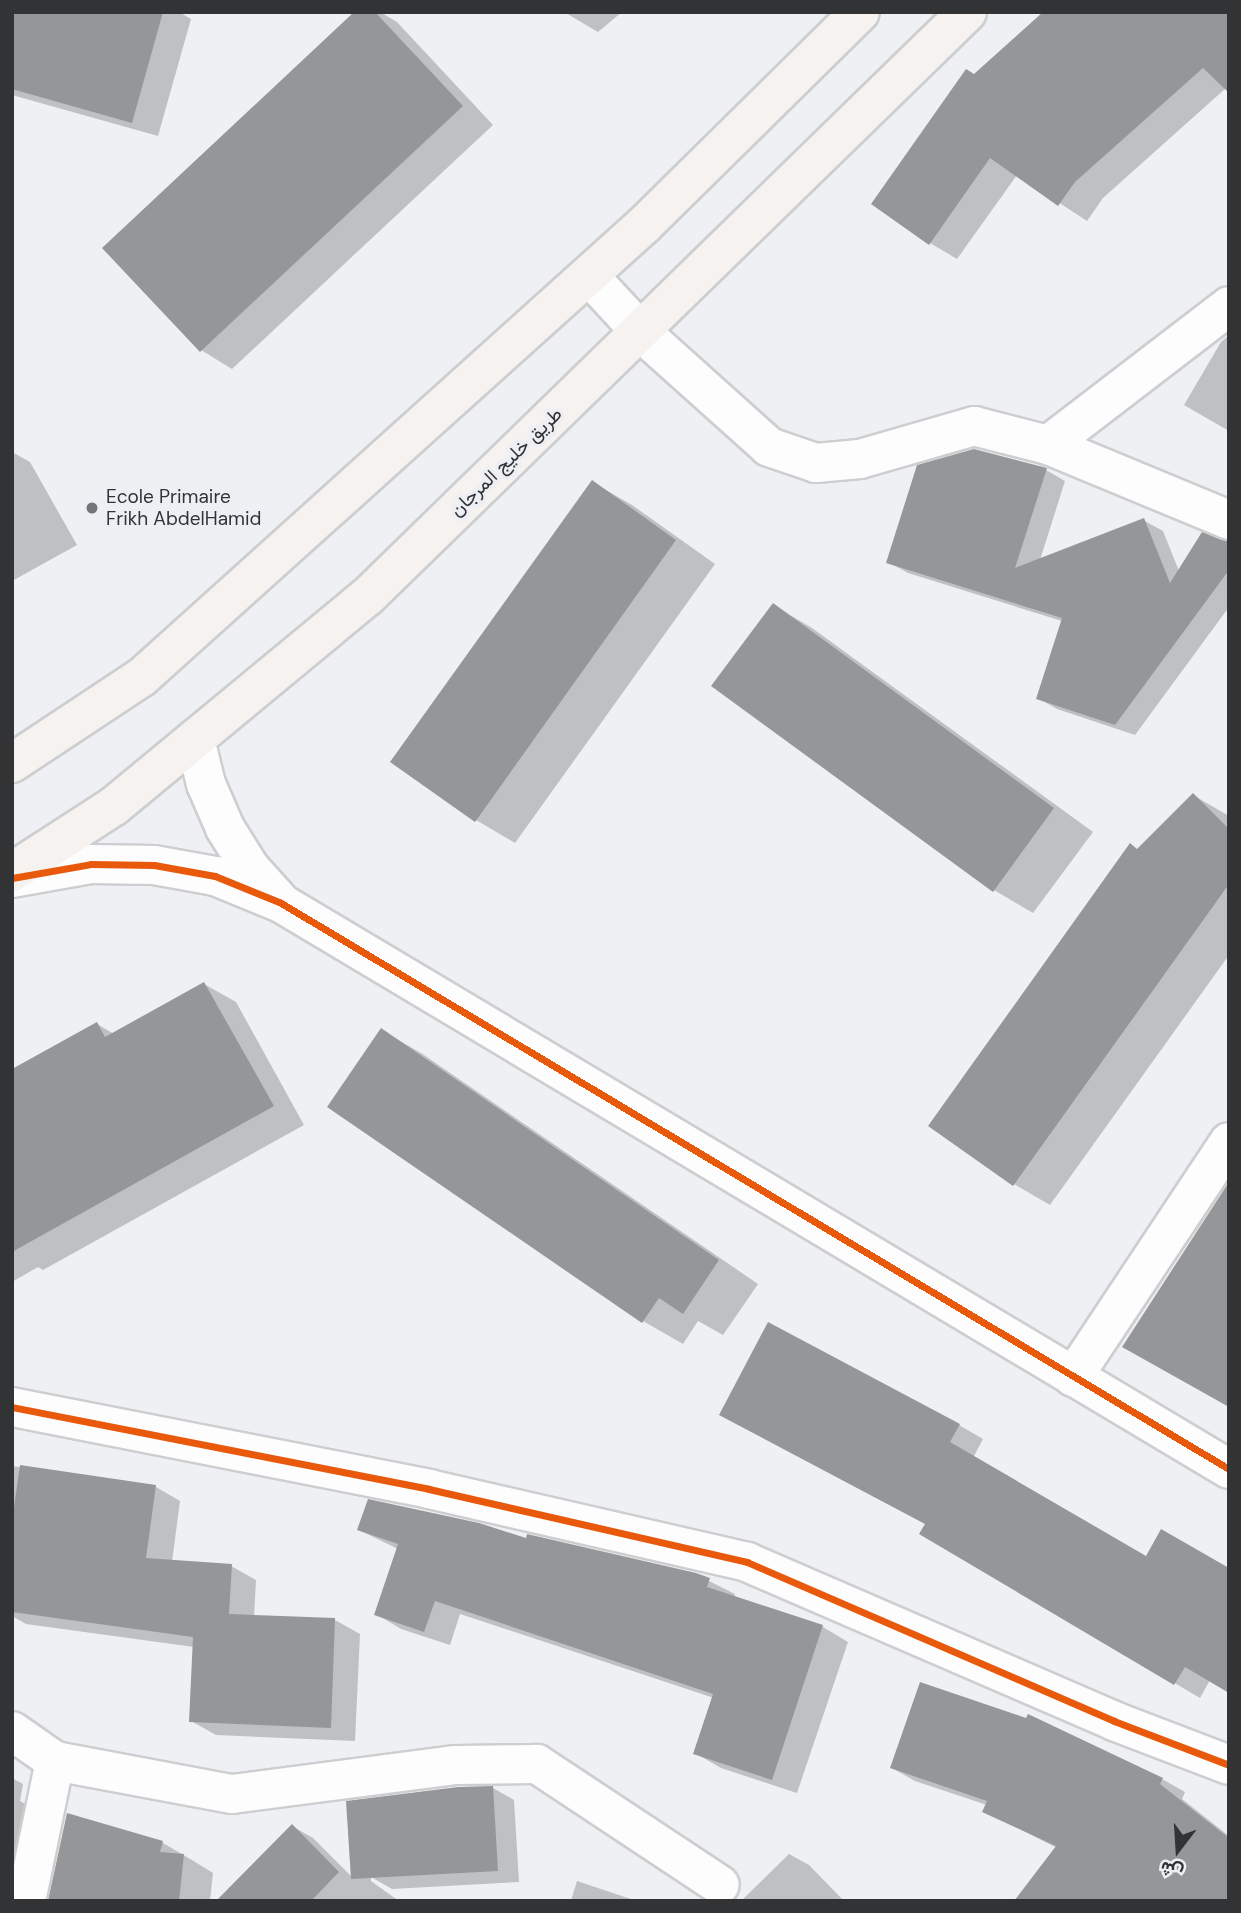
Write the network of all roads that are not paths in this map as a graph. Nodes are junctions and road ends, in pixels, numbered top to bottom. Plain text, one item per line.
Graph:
1 (860, 12) edge
2 (967, 12) edge
3 (589, 276) junction
4 (1229, 306) edge
5 (641, 332) junction
6 (1048, 445) junction
7 (1229, 520) edge
8 (195, 739) junction
9 (12, 763) edge
10 (12, 872) edge
11 (12, 878) edge
12 (281, 903) junction
13 (1229, 1142) edge
14 (1073, 1377) junction
15 (12, 1407) edge
16 (1229, 1469) edge
17 (12, 1731) edge
18 (55, 1761) junction
19 (1229, 1765) edge
20 (720, 1885) dead end
21 (26, 1901) edge

1 - 3 main road
2 - 5 main road, طريق خليج المرجان
3 - 5 street
3 - 9 main road
4 - 6 street
5 - 6 street
5 - 8 main road, طريق خليج المرجان
6 - 7 street
8 - 10 main road, طريق خليج المرجان
8 - 12 street
11 - 12 street
12 - 14 street
13 - 14 street
14 - 16 street
15 - 19 street
17 - 18 street
18 - 20 street
18 - 21 street

